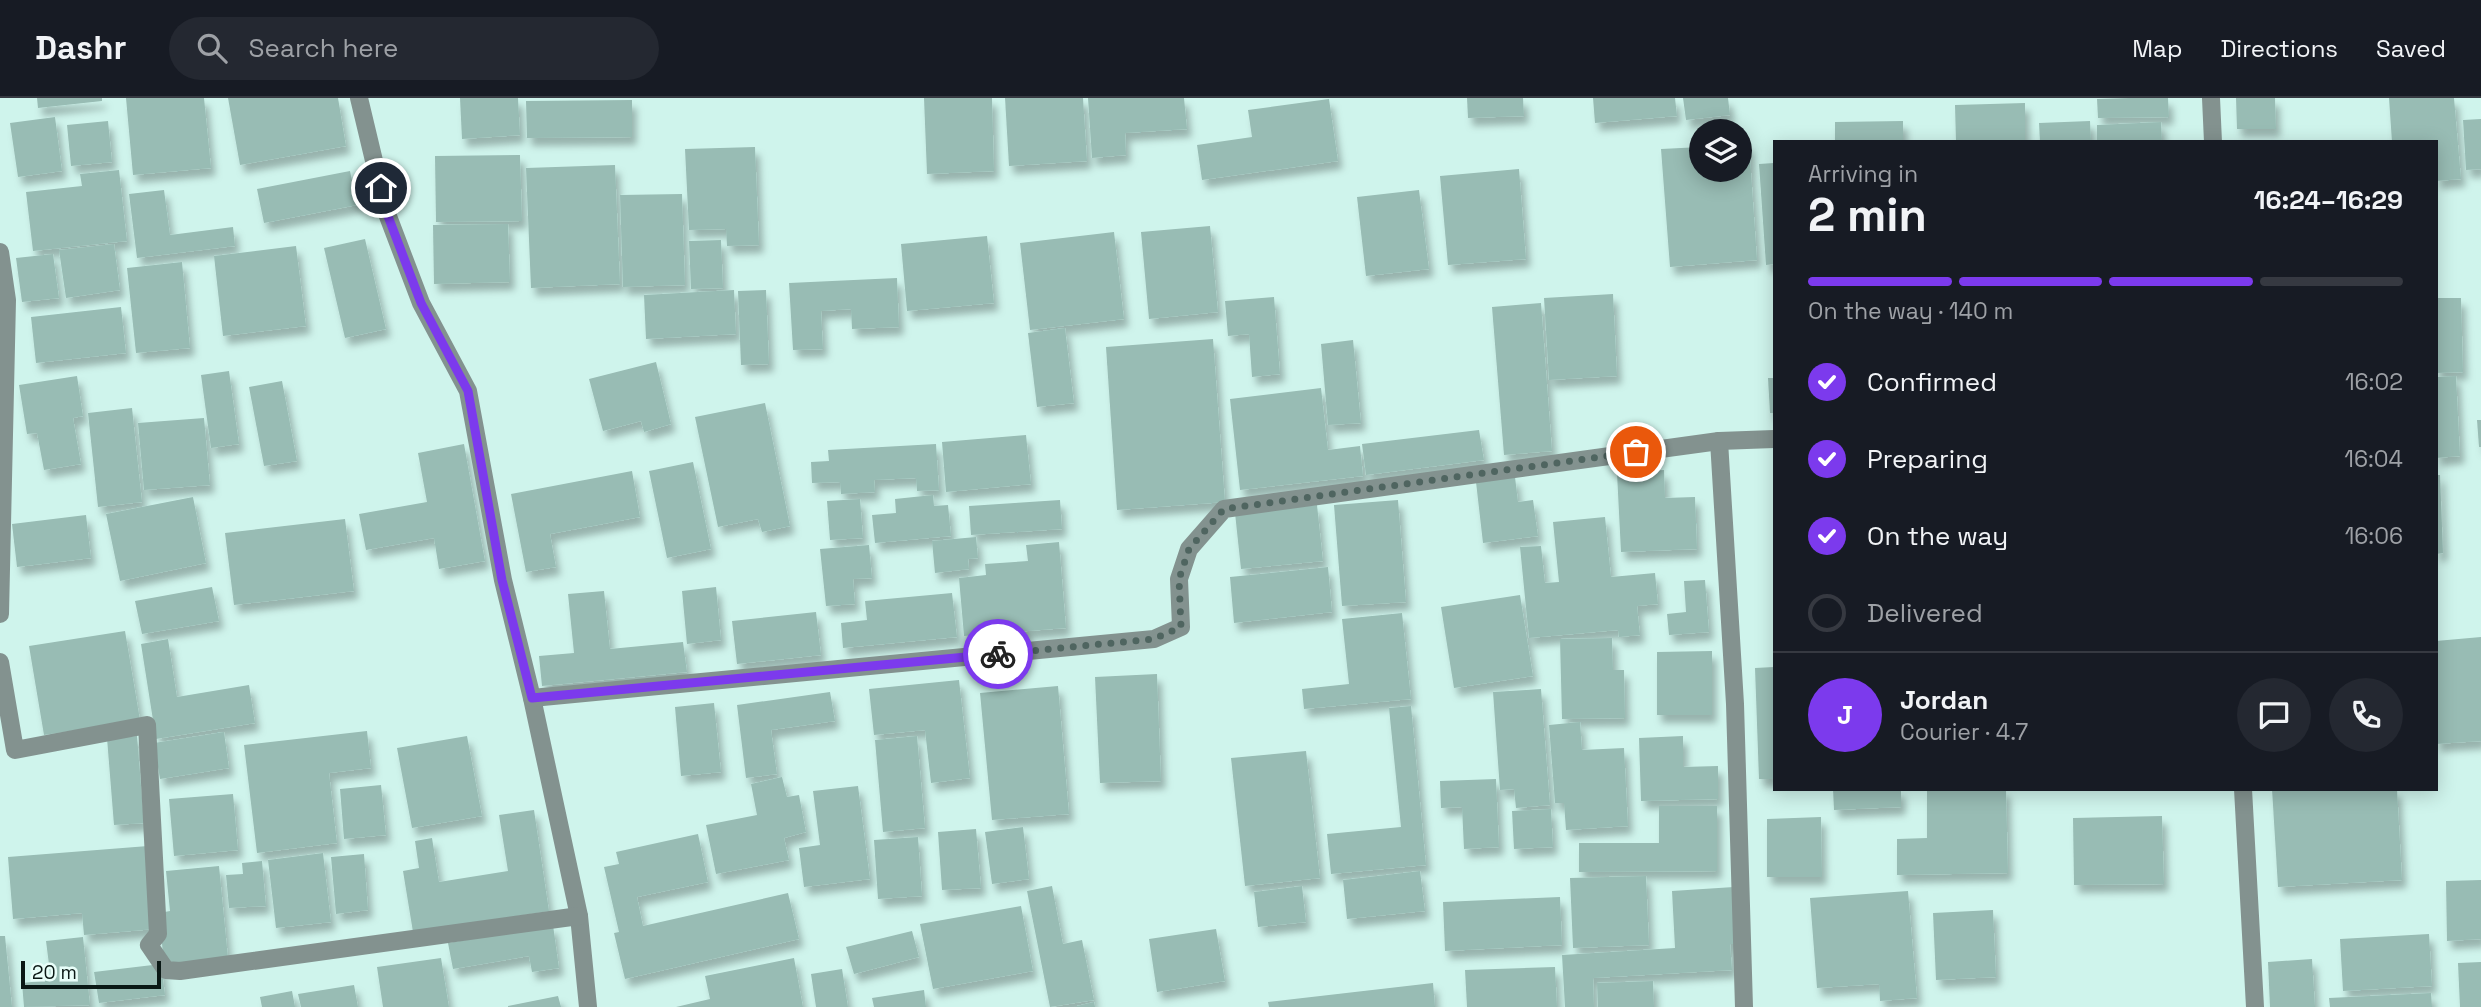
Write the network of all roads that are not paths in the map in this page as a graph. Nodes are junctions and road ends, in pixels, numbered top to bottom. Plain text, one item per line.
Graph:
1 (359, 98) edge
2 (2211, 98) edge
3 (2213, 140) edge
4 (0, 252) edge
5 (1773, 439) edge
6 (1719, 441) junction
7 (0, 614) edge
8 (0, 662) edge
9 (532, 698) junction
10 (2243, 791) edge
11 (579, 916) junction
12 (587, 1007) edge
13 (1744, 1007) edge
14 (2255, 1007) edge

1 - 9 street
2 - 3 street
4 - 7 street
5 - 6 street
6 - 9 street
6 - 13 street
8 - 11 street
9 - 11 street
10 - 14 street
11 - 12 street

